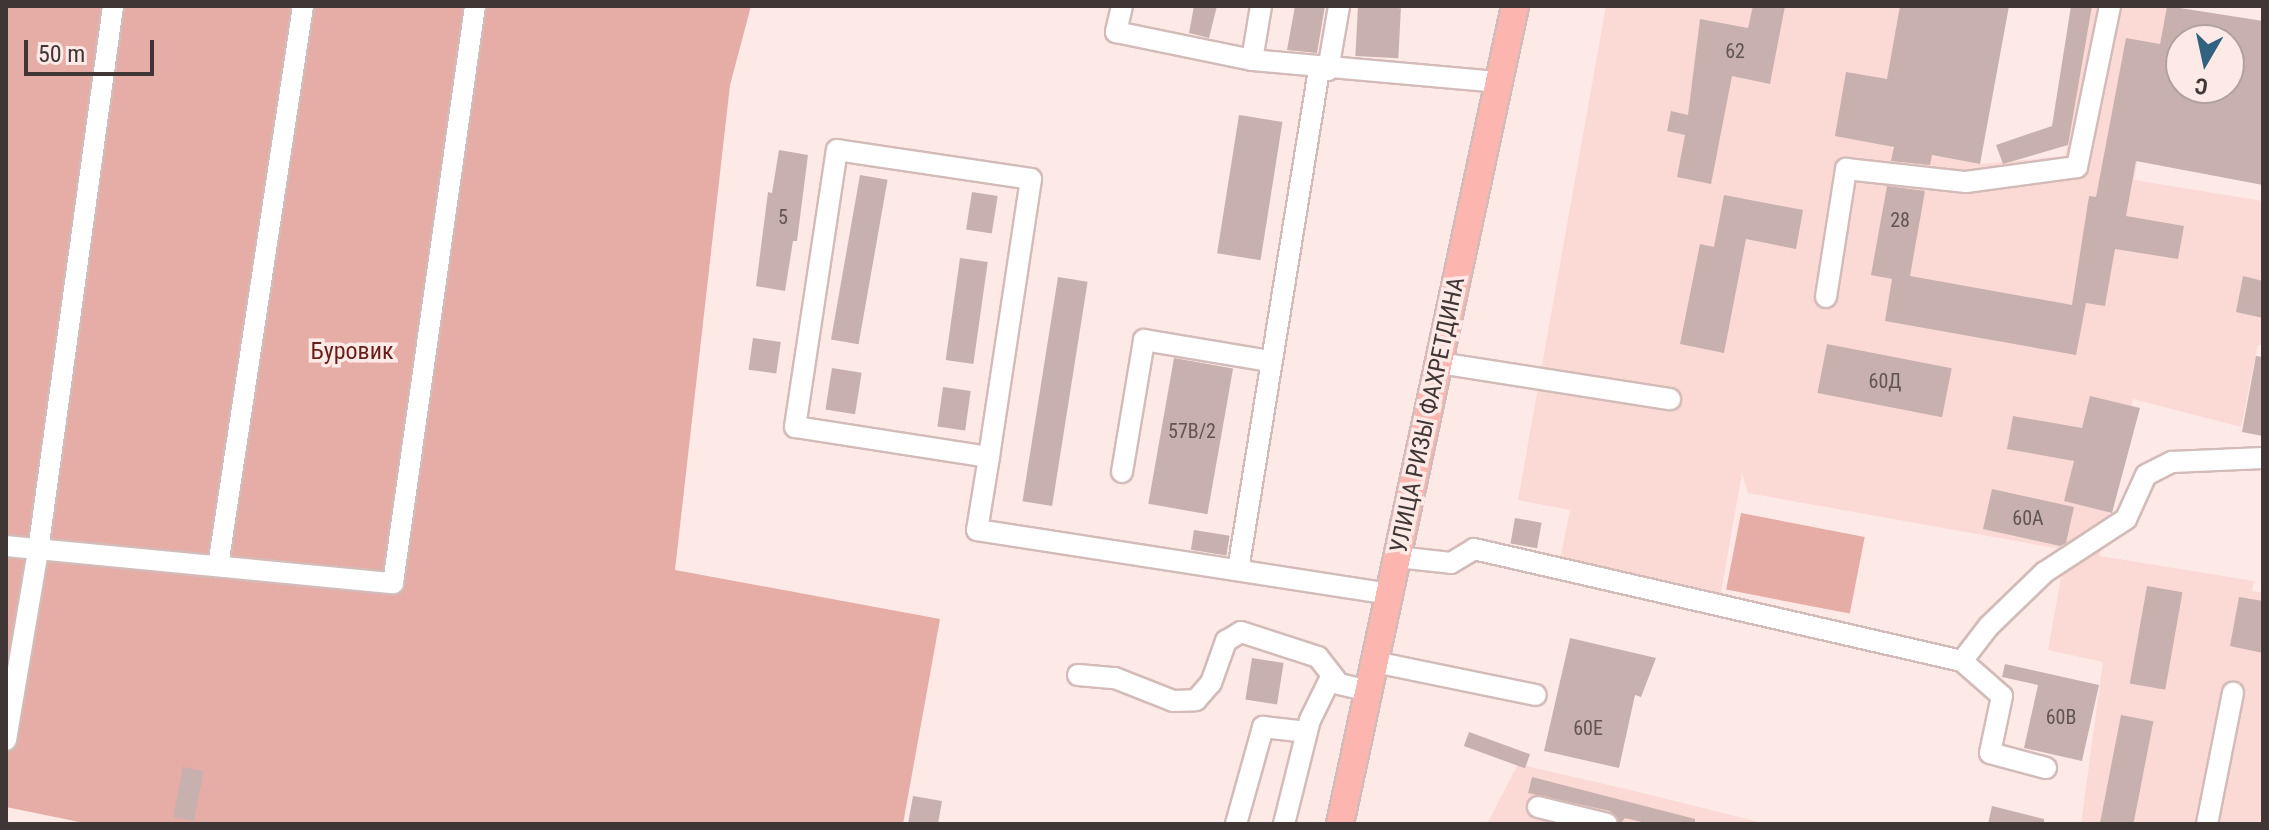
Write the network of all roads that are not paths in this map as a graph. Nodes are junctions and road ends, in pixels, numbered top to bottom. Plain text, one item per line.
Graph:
1 (113, 6) edge
2 (303, 6) edge
3 (475, 6) edge
4 (1122, 6) edge
5 (1261, 6) edge
6 (1339, 6) edge
7 (1515, 6) edge
8 (2110, 6) edge
9 (1252, 60) junction
10 (1324, 70) junction
11 (1498, 82) junction
12 (1826, 297) dead end
13 (1269, 361) junction
14 (1439, 363) junction
15 (1670, 399) dead end
16 (989, 457) junction
17 (2263, 458) edge
18 (1122, 472) dead end
19 (6, 546) edge
20 (38, 551) junction
21 (1397, 557) junction
22 (218, 566) junction
23 (1238, 570) junction
24 (1389, 594) junction
25 (1962, 661) junction
26 (1375, 662) junction
27 (1078, 675) dead end
28 (1332, 675) junction
29 (1369, 691) junction
30 (2233, 693) dead end
31 (1536, 695) dead end
32 (1307, 732) junction
33 (6, 740) edge
34 (2046, 768) dead end
35 (1538, 807) dead end
36 (1236, 824) edge
37 (1284, 824) edge
38 (1340, 824) edge
39 (1607, 824) edge
40 (2207, 824) edge

1 - 20 street
2 - 22 street
3 - 22 street
4 - 9 street
5 - 9 street
6 - 10 street
7 - 11 main road, УЛИЦА РИЗЫ ФАХРЕТДИНА
8 - 12 street
9 - 10 street
10 - 11 street
10 - 13 street
11 - 14 main road, УЛИЦА РИЗЫ ФАХРЕТДИНА
13 - 18 street
13 - 23 street
14 - 15 street
14 - 21 main road, УЛИЦА РИЗЫ ФАХРЕТДИНА
16 - 16 street
16 - 23 street
17 - 25 street
19 - 20 street
20 - 22 street
20 - 33 street
21 - 24 main road, УЛИЦА РИЗЫ ФАХРЕТДИНА
21 - 25 street
23 - 24 street
24 - 26 main road, УЛИЦА РИЗЫ ФАХРЕТДИНА
25 - 34 street
26 - 29 main road, УЛИЦА РИЗЫ ФАХРЕТДИНА
26 - 31 street
27 - 28 street
28 - 29 street
28 - 32 street
29 - 38 main road, УЛИЦА РИЗЫ ФАХРЕТДИНА
30 - 40 street
32 - 36 street
32 - 37 street
35 - 39 street

